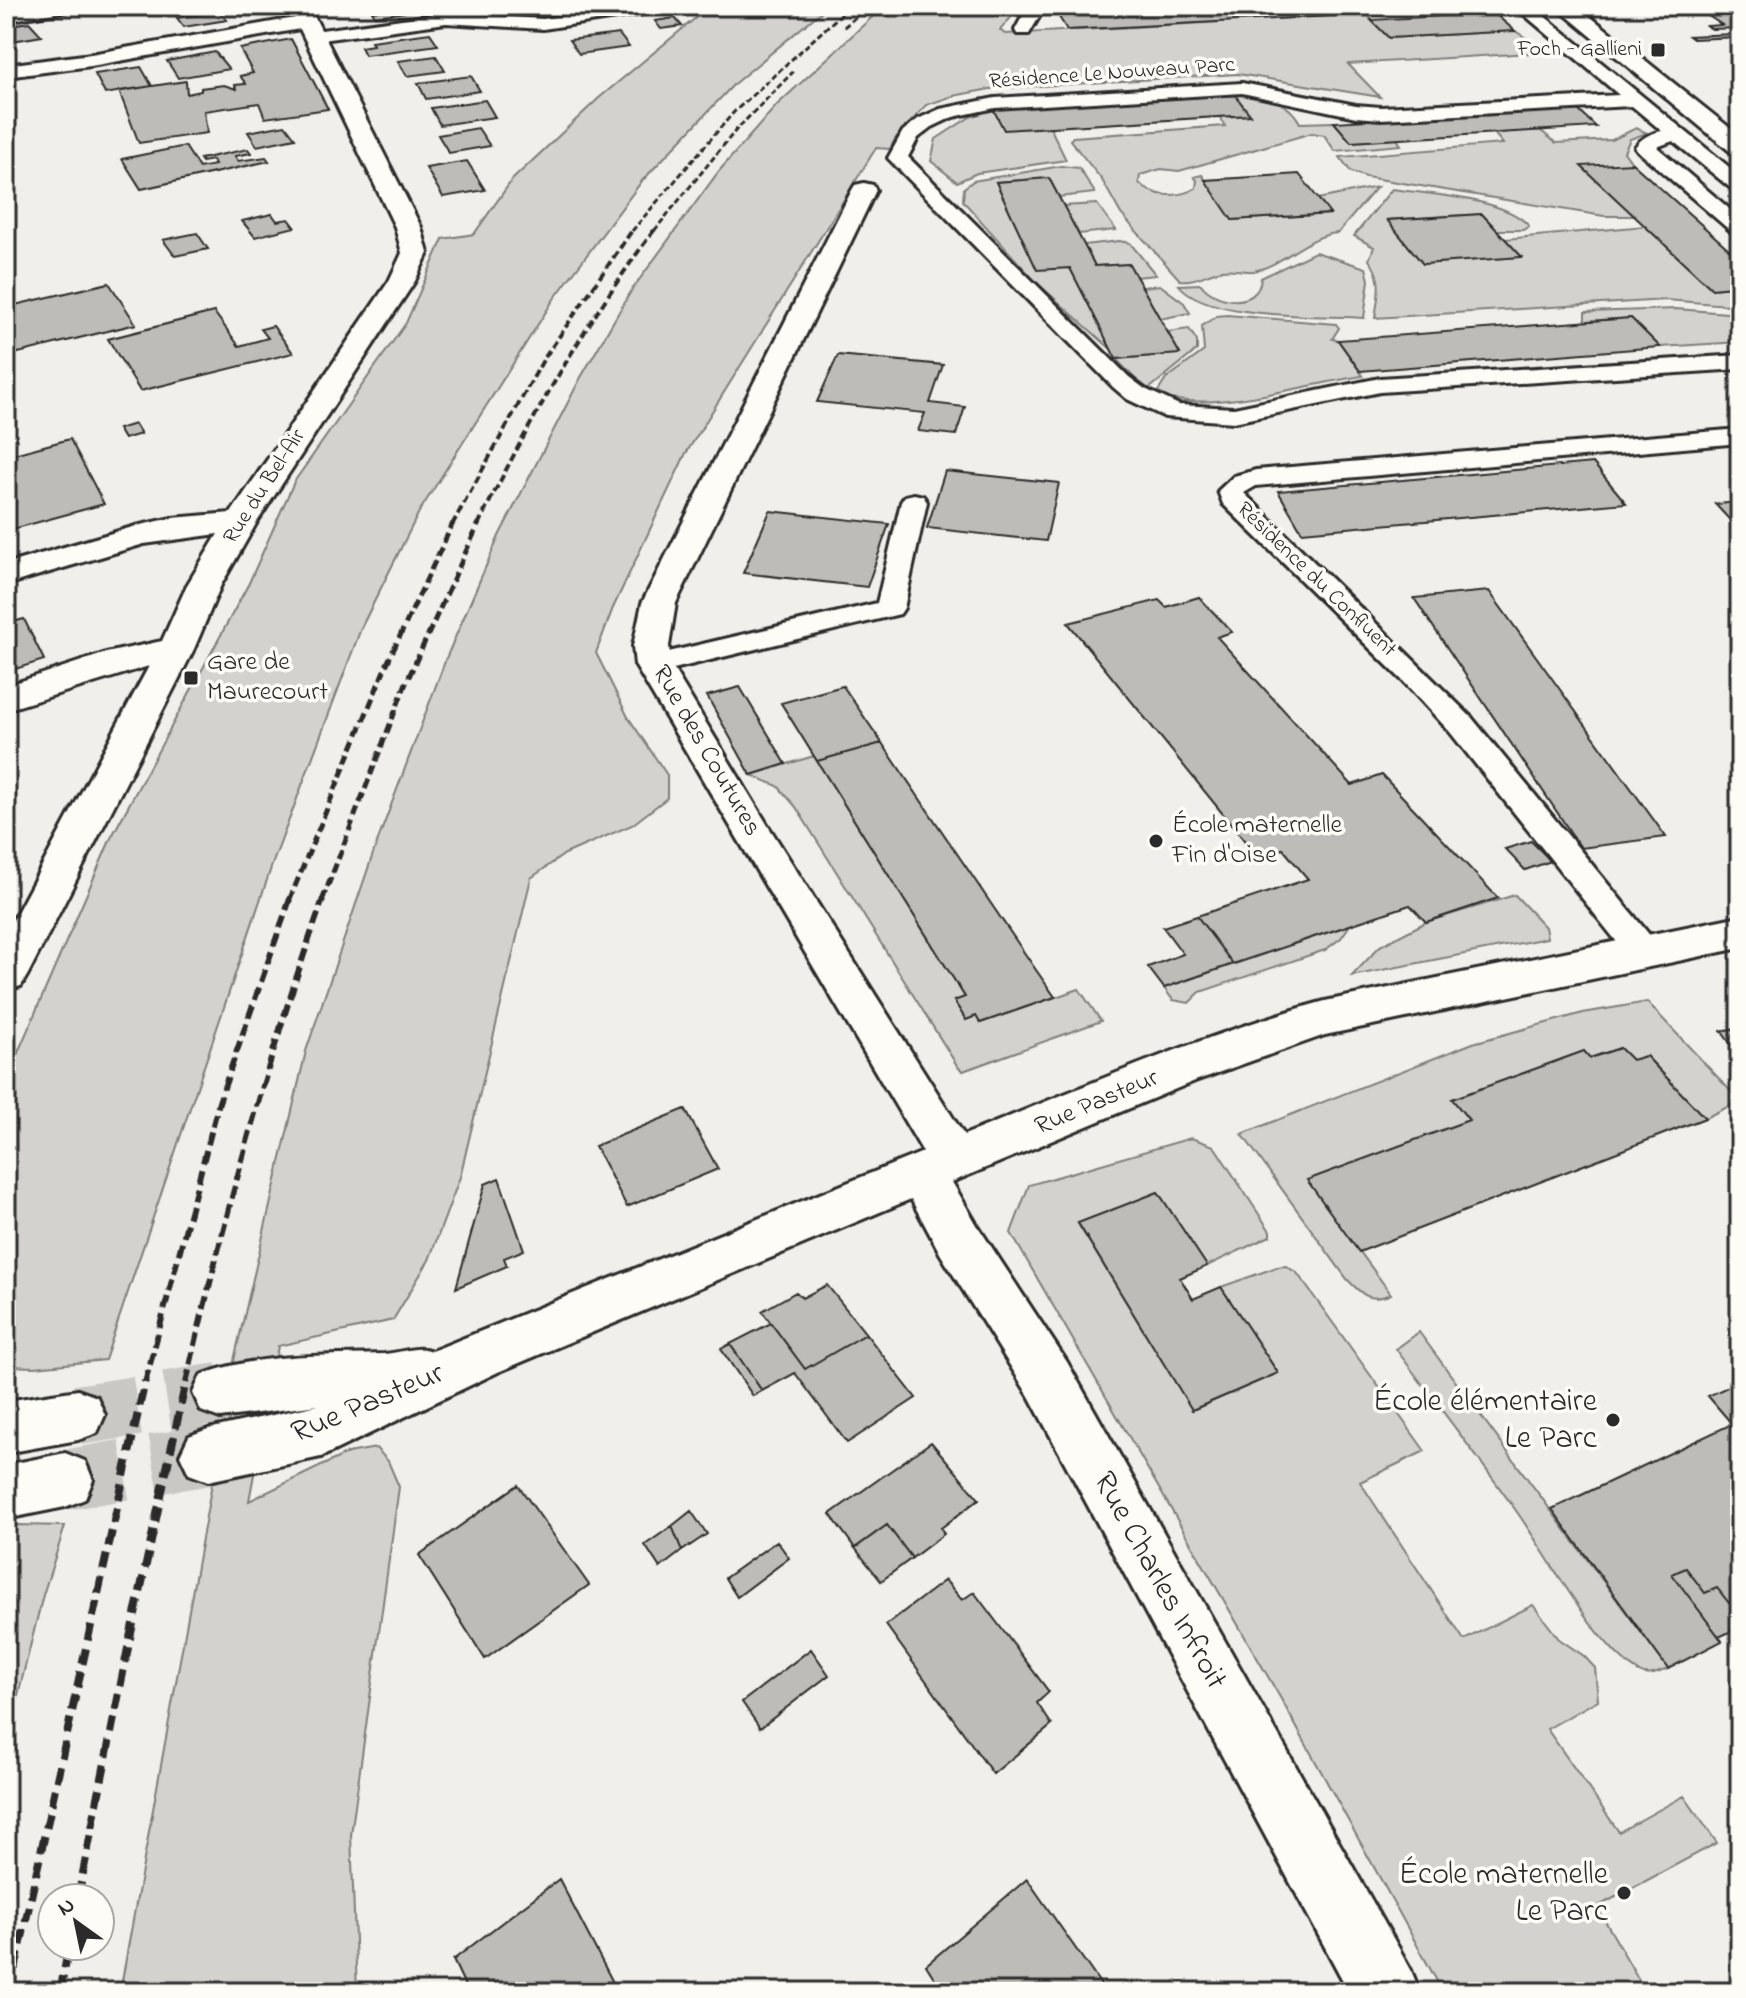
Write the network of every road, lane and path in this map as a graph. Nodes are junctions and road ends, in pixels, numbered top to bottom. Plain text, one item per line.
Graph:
1 (67, 6) edge
2 (662, 6) edge
3 (1066, 6) edge
4 (1522, 6) edge
5 (1565, 6) edge
6 (1587, 6) edge
7 (6, 16) edge
8 (307, 21) edge
9 (1023, 30) dead end
10 (6, 71) edge
11 (1636, 100) junction
12 (1740, 131) edge
13 (1678, 134) junction
14 (1740, 148) edge
15 (1697, 150) junction
16 (1740, 186) edge
17 (864, 190) dead end
18 (1740, 229) edge
19 (1740, 362) edge
20 (1740, 436) edge
21 (914, 502) dead end
22 (241, 522) junction
23 (6, 575) edge
24 (176, 649) junction
25 (653, 665) junction
26 (6, 698) edge
27 (1740, 932) edge
28 (1644, 952) junction
29 (6, 974) edge
30 (939, 1168) junction
31 (479, 1355) junction
32 (220, 1393) tunnel mouth
33 (78, 1415) tunnel mouth
34 (6, 1427) edge
35 (208, 1455) tunnel mouth
36 (65, 1480) tunnel mouth
37 (6, 1492) edge
38 (1386, 1992) edge

1 - 7 lane
2 - 8 lane
3 - 9 lane
4 - 11 lane
5 - 14 street
6 - 12 street
8 - 10 street
8 - 22 street, Rue du Bel-Air
11 - 13 lane
11 - 19 lane, Résidence Le Nouveau Parc
13 - 15 lane
13 - 18 lane
14 - 15 street
15 - 16 lane
17 - 25 street, Rue des Coutures
20 - 28 lane, Résidence du Confluent
21 - 25 lane
22 - 23 street
22 - 24 street, Rue du Bel-Air
24 - 26 street
24 - 29 street, Rue du Bel-Air
25 - 30 street, Rue des Coutures
27 - 28 street, Rue Pasteur
28 - 30 street, Rue Pasteur
30 - 31 street, Rue Pasteur
30 - 38 street, Rue Charles Infroit
31 - 32 street, Rue Pasteur
31 - 35 street, Rue Pasteur
33 - 34 street
36 - 37 street

